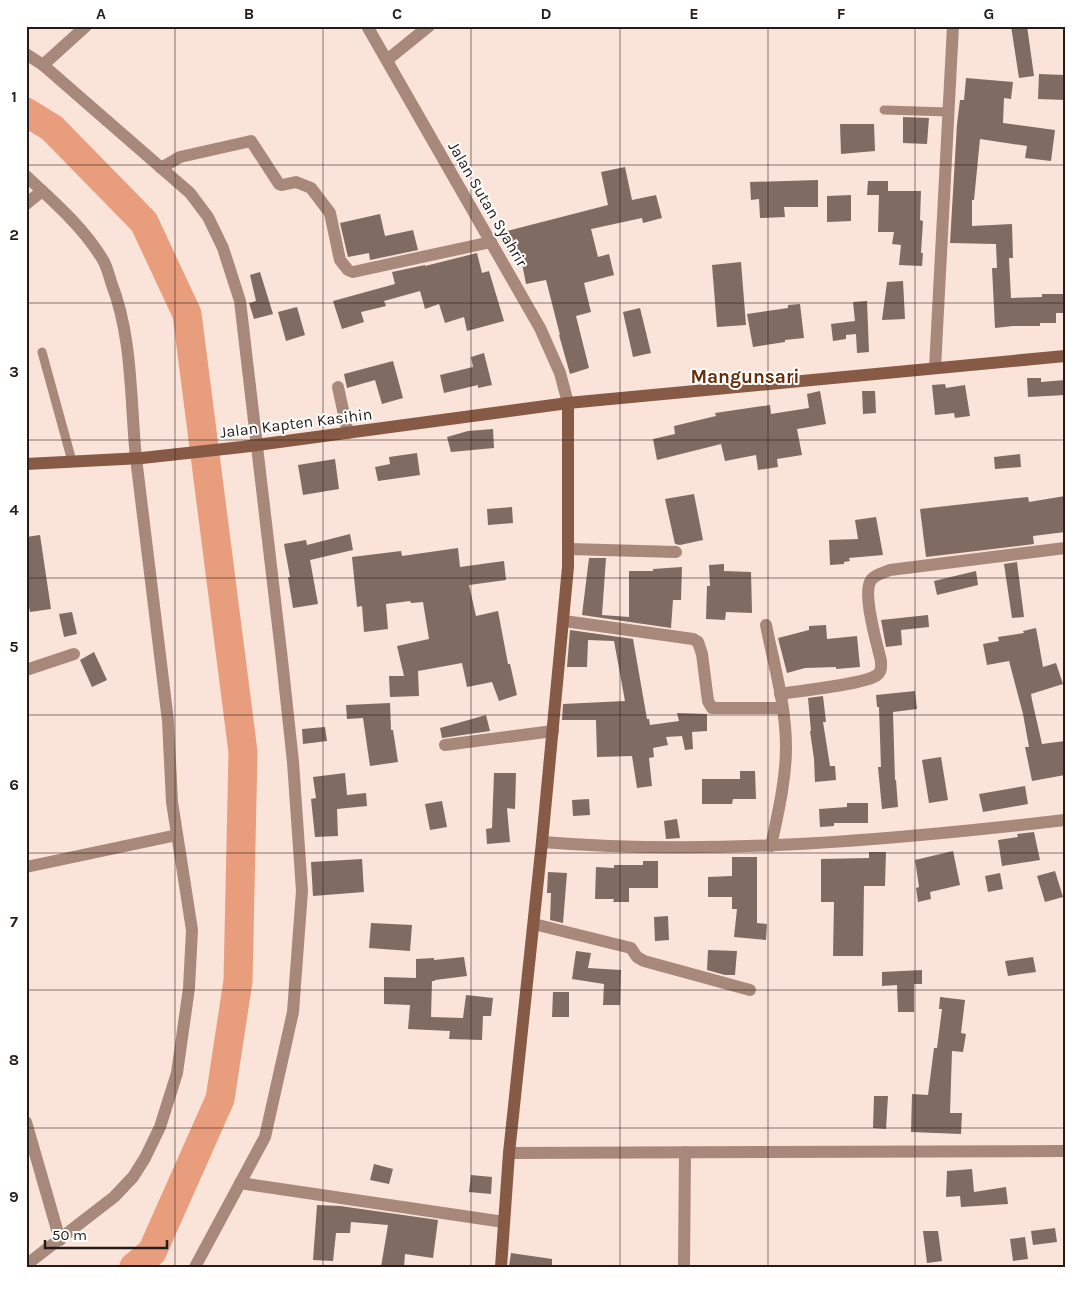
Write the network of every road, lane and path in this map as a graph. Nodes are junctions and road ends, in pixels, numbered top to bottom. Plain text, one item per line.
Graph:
1 (86, 26) edge
2 (367, 26) edge
3 (429, 26) edge
4 (953, 26) edge
5 (26, 54) edge
6 (387, 60) junction
7 (43, 64) junction
8 (884, 110) dead end
9 (949, 112) junction
10 (162, 168) junction
11 (26, 176) edge
12 (42, 191) junction
13 (26, 204) edge
14 (491, 242) junction
15 (42, 352) dead end
16 (1065, 356) edge
17 (935, 368) junction
18 (338, 387) dead end
19 (568, 403) junction
20 (348, 433) junction
21 (256, 445) junction
22 (139, 458) junction
23 (72, 461) junction
24 (26, 464) edge
25 (1065, 548) edge
26 (568, 549) junction
27 (676, 552) dead end
28 (564, 621) junction
29 (766, 625) dead end
30 (74, 654) dead end
31 (26, 670) edge
32 (780, 694) junction
33 (782, 708) junction
34 (553, 731) junction
35 (445, 745) dead end
36 (1065, 820) edge
37 (177, 835) junction
38 (542, 842) junction
39 (771, 846) junction
40 (26, 867) edge
41 (534, 924) junction
42 (750, 990) dead end
43 (26, 1122) edge
44 (685, 1152) junction
45 (509, 1153) junction
46 (1064, 1154) edge
47 (240, 1183) junction
48 (504, 1222) junction
49 (60, 1240) junction
50 (26, 1265) edge
51 (195, 1267) edge
52 (501, 1267) edge
53 (684, 1267) edge

1 - 7 street
2 - 6 street, Jalan Sutan Syahrir
3 - 6 street
4 - 9 street
5 - 7 street
6 - 14 street, Jalan Sutan Syahrir
7 - 10 street
8 - 9 lane
9 - 17 street
10 - 14 street
10 - 21 street
11 - 12 street
12 - 13 street
12 - 22 street
14 - 19 street, Jalan Sutan Syahrir
15 - 23 lane
16 - 17 main road, Jalan Kapten Kasihin
17 - 19 main road, Jalan Kapten Kasihin
18 - 20 street
19 - 20 main road, Jalan Kapten Kasihin
19 - 26 main road
20 - 21 main road, Jalan Kapten Kasihin
21 - 22 main road, Jalan Kapten Kasihin
21 - 47 street
22 - 23 main road, Jalan Kapten Kasihin
22 - 37 street
23 - 24 main road, Jalan Kapten Kasihin
25 - 32 street
26 - 27 street
26 - 28 main road
28 - 33 street
28 - 34 main road
29 - 32 street
30 - 31 street
32 - 33 street
33 - 39 street
34 - 35 street
34 - 38 main road
36 - 39 street
37 - 40 street
37 - 49 street
38 - 39 street
38 - 41 main road
41 - 42 street
41 - 45 main road
43 - 49 street
44 - 45 street
44 - 46 street
44 - 53 street
45 - 48 main road
47 - 48 street
47 - 51 street
48 - 52 main road
49 - 50 street

